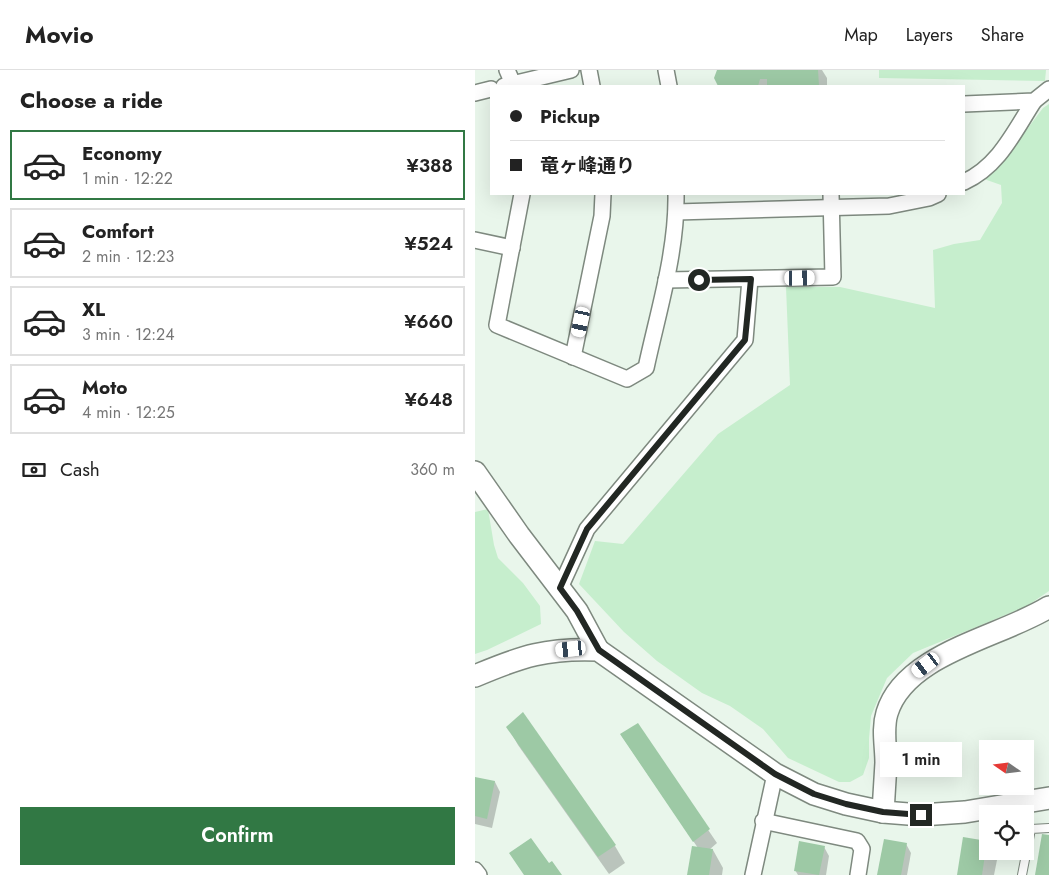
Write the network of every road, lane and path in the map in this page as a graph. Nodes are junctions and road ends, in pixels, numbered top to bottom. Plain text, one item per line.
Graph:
1 (507, 70) edge
2 (571, 70) edge
3 (589, 70) edge
4 (666, 70) edge
5 (511, 85) edge
6 (515, 85) edge
7 (592, 85) edge
8 (669, 85) edge
9 (490, 89) edge
10 (1049, 89) edge
11 (475, 93) edge
12 (1034, 101) junction
13 (965, 104) edge
14 (965, 181) edge
15 (522, 195) edge
16 (603, 195) edge
17 (676, 195) edge
18 (936, 195) edge
19 (831, 201) edge
20 (676, 212) junction
21 (475, 240) edge
22 (512, 248) junction
23 (751, 279) junction
24 (665, 280) junction
25 (573, 357) junction
26 (475, 472) edge
27 (560, 588) junction
28 (1049, 607) edge
29 (599, 650) junction
30 (475, 676) edge
31 (775, 774) junction
32 (1049, 798) edge
33 (883, 812) junction
34 (763, 822) junction
35 (1049, 828) edge
36 (475, 870) edge
37 (479, 875) edge
38 (753, 875) edge
39 (858, 875) edge
40 (1022, 875) edge

1 - 5 street
2 - 6 street
3 - 7 street
4 - 8 street
9 - 11 street
10 - 12 street
12 - 13 street
12 - 14 street
15 - 22 street
16 - 25 street
17 - 20 street
18 - 19 street
19 - 20 street
19 - 23 street
20 - 24 street
21 - 22 street
22 - 25 street
23 - 24 street
23 - 27 street
24 - 25 street
26 - 27 street
27 - 29 street
28 - 33 street
29 - 30 street
29 - 31 street
31 - 33 street
31 - 34 street
32 - 33 street
34 - 38 street
34 - 39 street
35 - 40 lane
36 - 37 street

